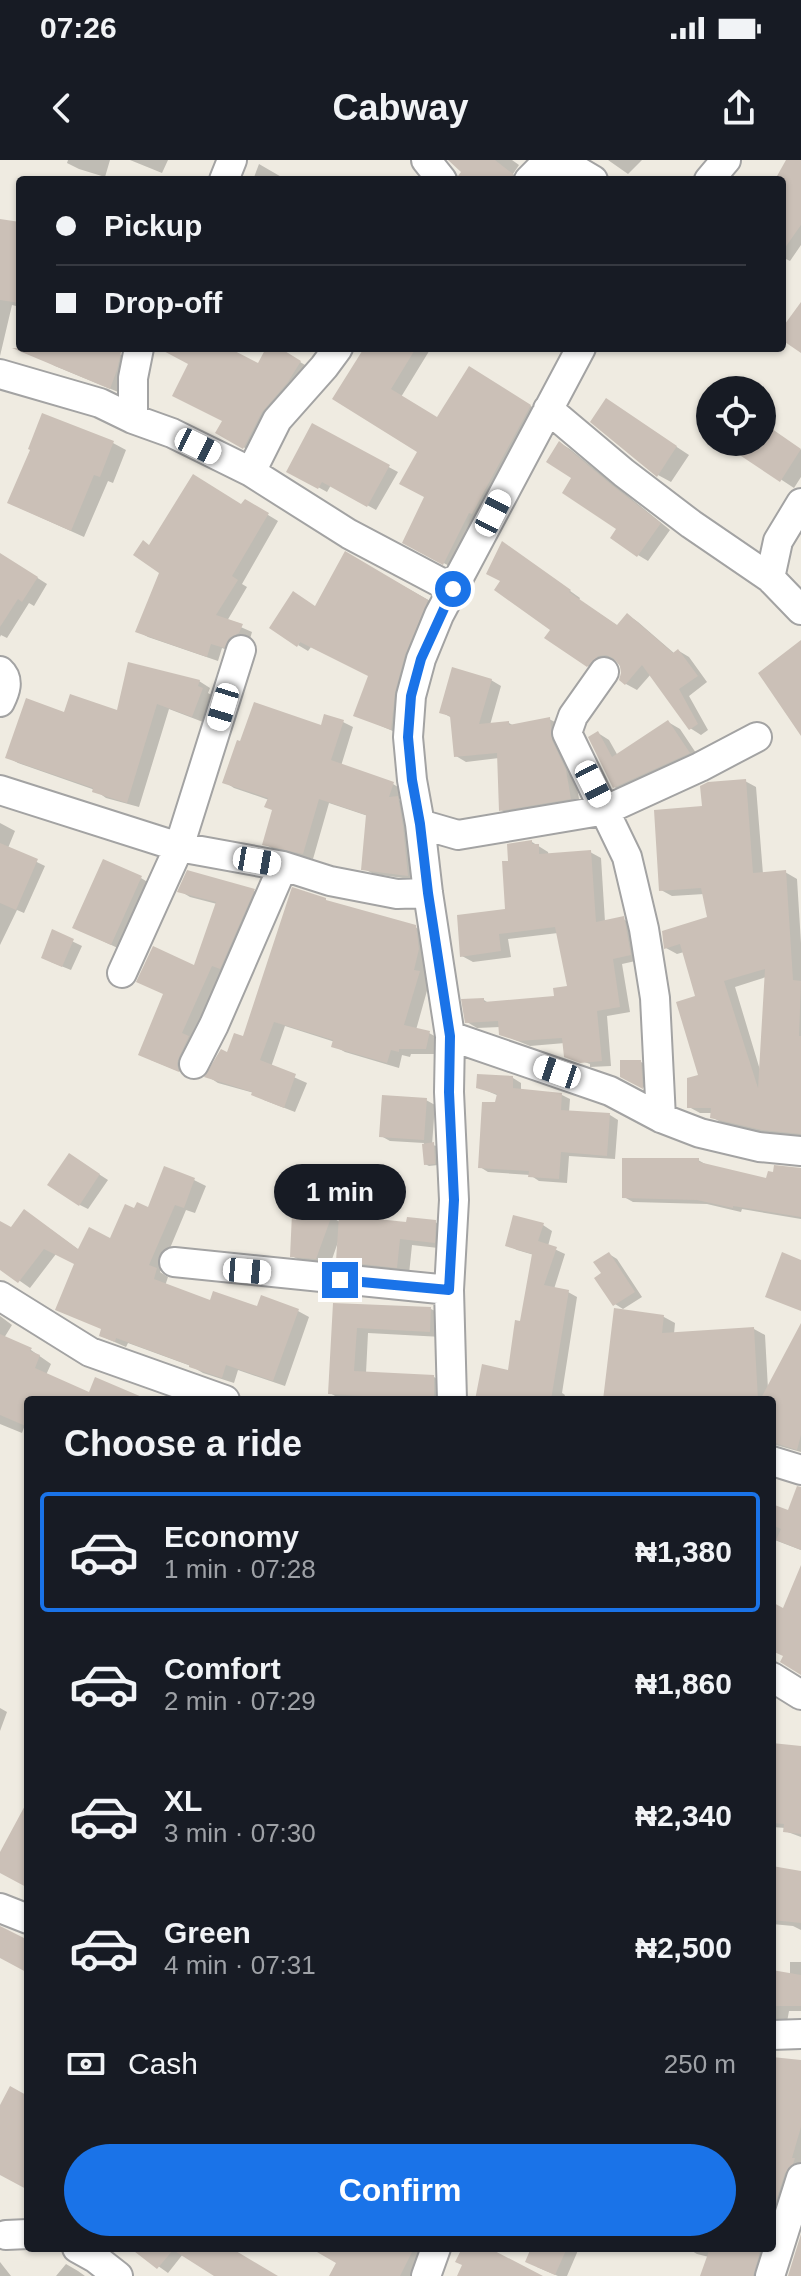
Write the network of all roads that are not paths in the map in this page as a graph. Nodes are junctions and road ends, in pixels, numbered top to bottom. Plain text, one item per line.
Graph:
1 (424, 160) edge
2 (726, 160) edge
3 (438, 176) edge
4 (533, 176) edge
5 (586, 176) edge
6 (712, 176) edge
7 (138, 352) edge
8 (335, 352) edge
9 (579, 352) edge
10 (0, 374) edge
11 (548, 409) junction
12 (133, 419) junction
13 (251, 472) junction
14 (801, 503) edge
15 (778, 541) junction
16 (729, 548) junction
17 (770, 578) junction
18 (453, 589) junction
19 (801, 610) edge
20 (241, 650) dead end
21 (0, 671) edge
22 (604, 672) dead end
23 (0, 702) edge
24 (757, 737) dead end
25 (0, 790) edge
26 (606, 810) junction
27 (420, 824) junction
28 (179, 847) junction
29 (283, 866) junction
30 (428, 893) junction
31 (122, 973) dead end
32 (450, 1036) junction
33 (194, 1064) dead end
34 (661, 1118) junction
35 (801, 1151) edge
36 (174, 1262) dead end
37 (449, 1290) junction
38 (0, 1296) edge
39 (214, 1396) edge
40 (452, 1396) edge
41 (776, 1462) edge
42 (801, 1470) edge
43 (776, 1679) edge
44 (801, 1695) edge
45 (0, 1908) edge
46 (24, 1917) edge
47 (801, 2034) edge
48 (776, 2035) edge
49 (801, 2178) edge
50 (84, 2252) edge
51 (435, 2252) edge
52 (118, 2276) edge
53 (426, 2276) edge
54 (770, 2276) edge

1 - 3 street
2 - 6 street
4 - 5 street
7 - 12 street
8 - 13 street
9 - 11 street
10 - 12 street
11 - 16 street
11 - 18 street
12 - 13 street
13 - 18 street
14 - 15 street
15 - 16 street
15 - 17 street
16 - 17 street
17 - 19 street
18 - 27 street
20 - 28 street
21 - 23 street
22 - 26 street
24 - 26 street
25 - 28 street
26 - 27 street
26 - 34 street
27 - 30 street
28 - 29 street
28 - 31 street
29 - 30 street
29 - 33 street
30 - 32 street
32 - 34 street
32 - 37 street
34 - 35 street
36 - 37 street
37 - 40 street
38 - 39 street
41 - 42 street
43 - 44 street
45 - 46 street
47 - 48 street
49 - 54 street
50 - 52 street
51 - 53 street

